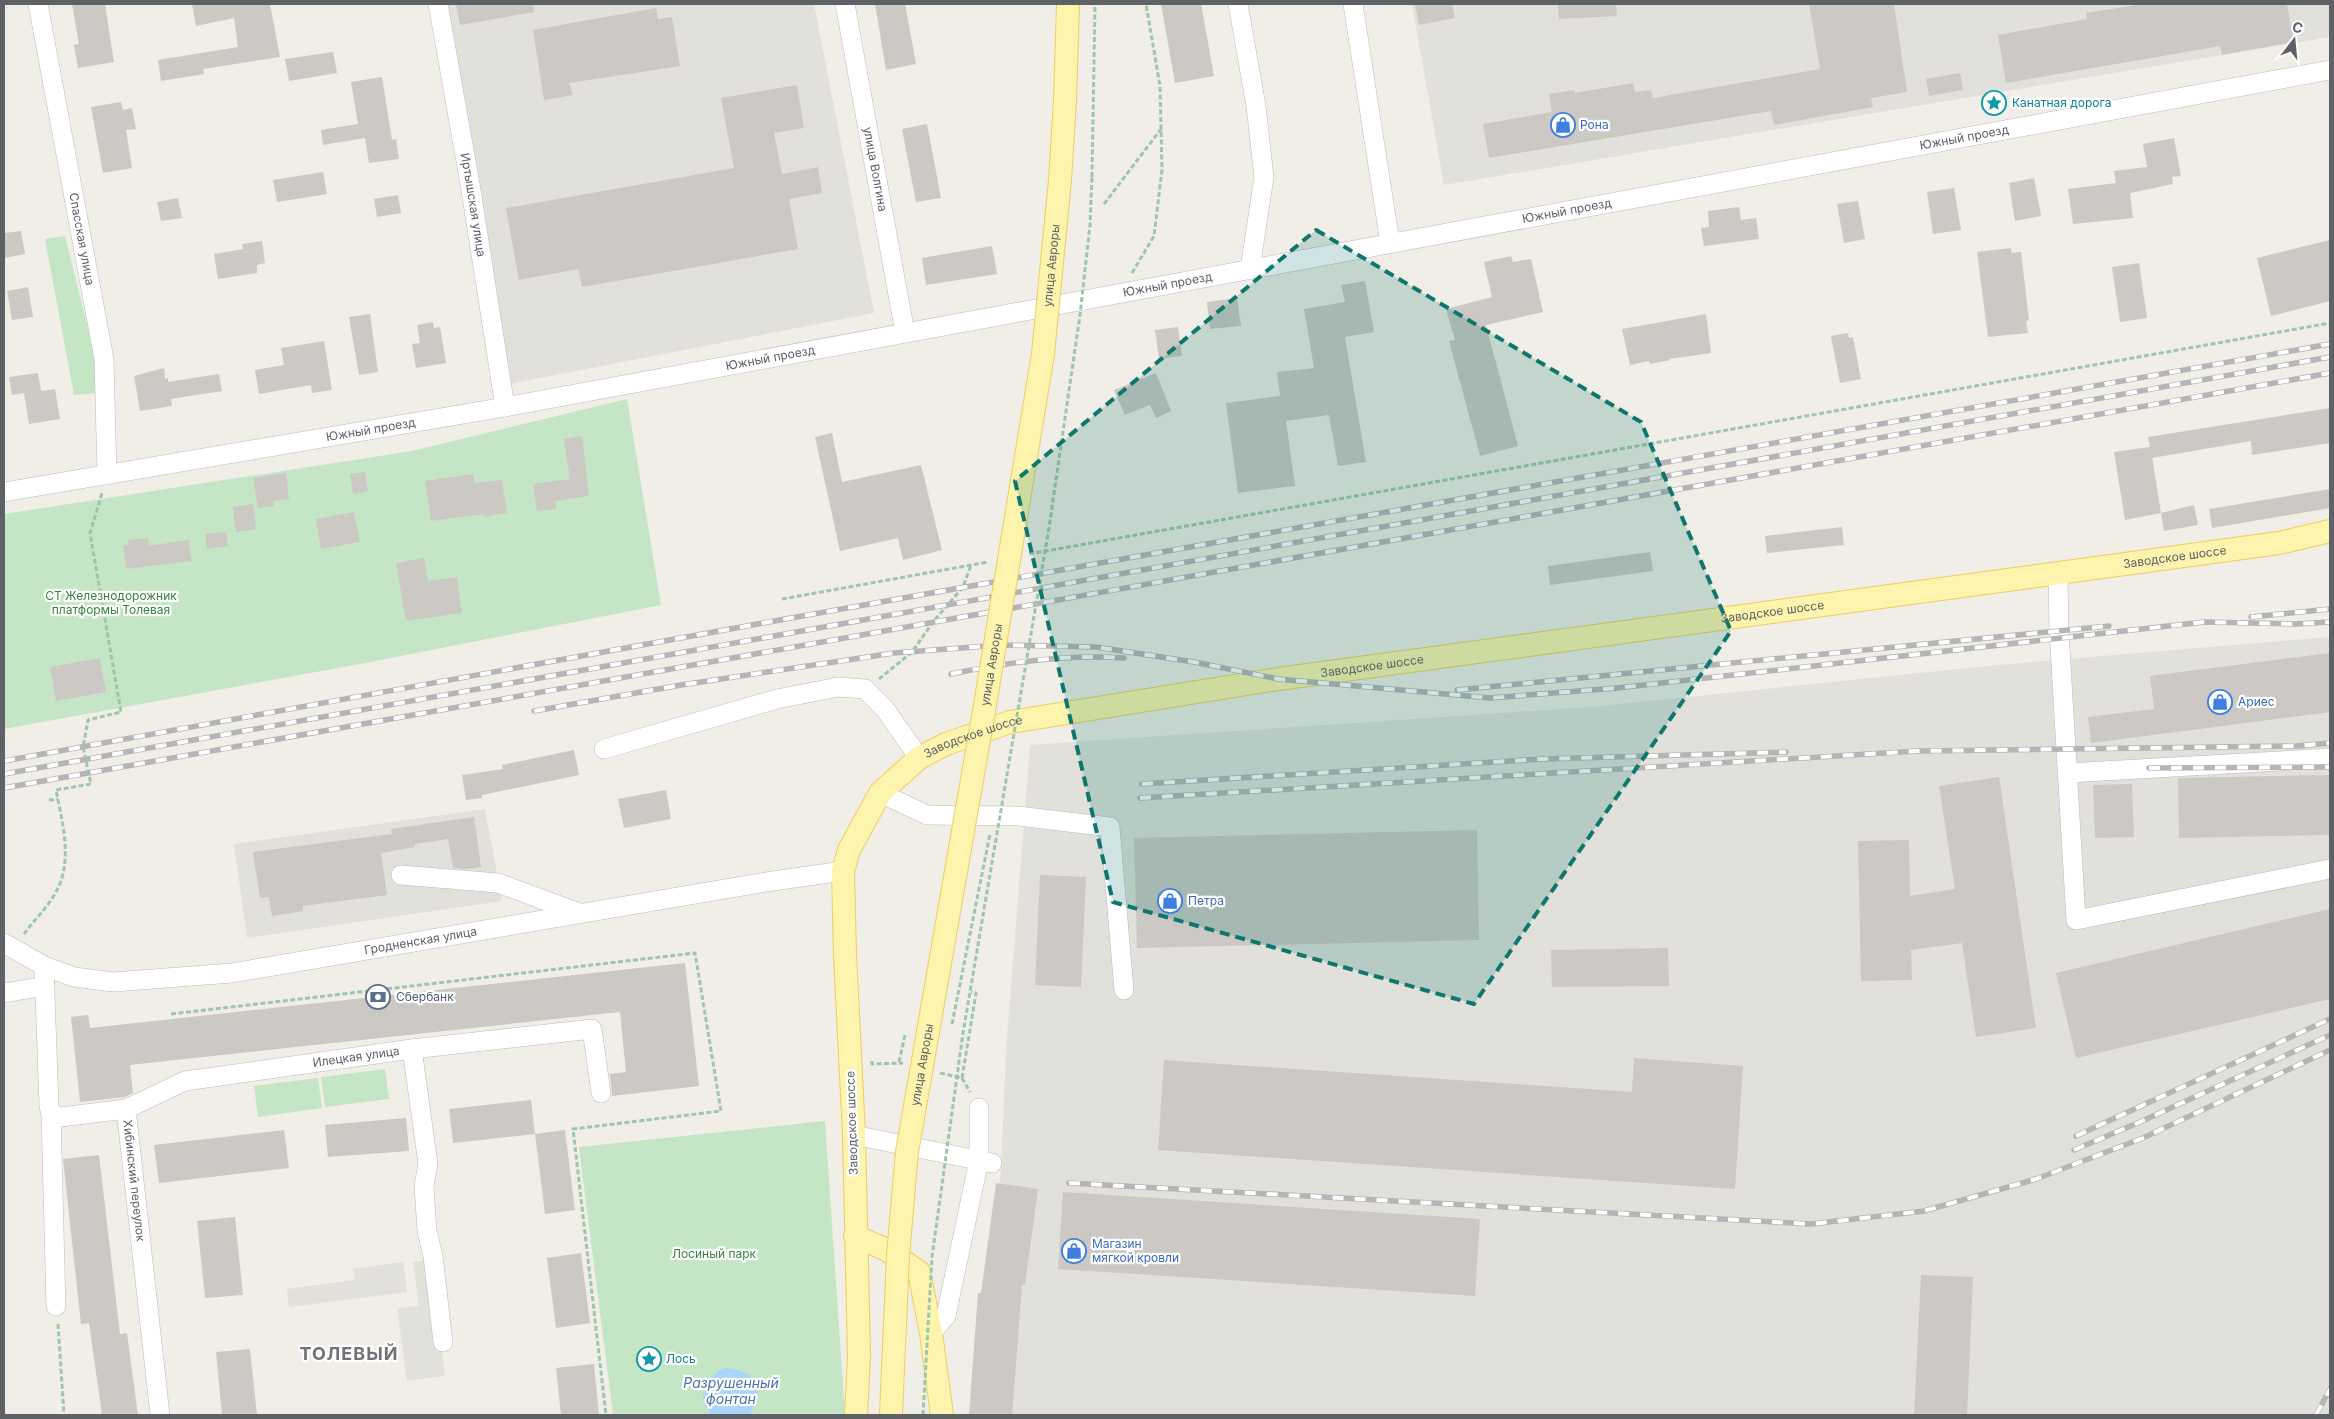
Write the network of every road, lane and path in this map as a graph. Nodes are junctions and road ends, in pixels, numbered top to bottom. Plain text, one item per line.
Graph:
1 (38, 4) edge
2 (438, 4) edge
3 (844, 4) edge
4 (1068, 4) edge
5 (1096, 4) edge
6 (1146, 4) edge
7 (1238, 4) edge
8 (1353, 4) edge
9 (2330, 70) edge
10 (1161, 128) junction
11 (1104, 204) dead end
12 (1390, 243) junction
13 (1250, 269) junction
14 (1120, 293) junction
15 (2330, 323) edge
16 (905, 333) junction
17 (505, 407) junction
18 (107, 475) junction
19 (4, 492) edge
20 (2330, 531) edge
21 (1020, 556) dead end
22 (991, 561) dead end
23 (971, 565) junction
24 (2058, 575) junction
25 (782, 599) dead end
26 (865, 689) junction
27 (604, 749) dead end
28 (918, 758) junction
29 (2330, 758) edge
30 (2068, 773) junction
31 (880, 793) junction
32 (58, 799) junction
33 (49, 800) dead end
34 (994, 816) junction
35 (2330, 869) edge
36 (843, 872) junction
37 (401, 875) dead end
38 (581, 914) junction
39 (10, 946) edge
40 (44, 966) junction
41 (45, 986) junction
42 (1124, 990) dead end
43 (971, 992) junction
44 (4, 993) edge
45 (171, 1014) dead end
46 (952, 1026) dead end
47 (412, 1049) junction
48 (944, 1064) dead end
49 (942, 1074) dead end
50 (962, 1078) dead end
51 (601, 1093) dead end
52 (979, 1108) dead end
53 (126, 1109) junction
54 (51, 1114) junction
55 (854, 1135) junction
56 (986, 1161) junction
57 (855, 1236) junction
58 (56, 1306) joint
59 (931, 1332) junction
60 (443, 1342) dead end
61 (64, 1415) edge
62 (160, 1415) edge
63 (606, 1415) edge
64 (856, 1415) edge
65 (891, 1415) edge
66 (924, 1415) edge
67 (942, 1415) edge

1 - 18 street, Спасская улица
2 - 17 street, Иртышская улица
3 - 16 street, улица Волгина
4 - 65 main road, улица Авроры, bridge
5 - 43 path, bridge
6 - 10 path
7 - 13 street
8 - 12 street
9 - 12 street, Южный проезд
10 - 11 path
10 - 14 path
12 - 13 street, Южный проезд
13 - 14 street, Южный проезд
14 - 16 street, Южный проезд
15 - 21 path
16 - 17 street, Южный проезд
17 - 18 street, Южный проезд
18 - 19 street, Южный проезд
18 - 32 path
20 - 24 main road, Заводское шоссе
22 - 23 path
23 - 25 path
23 - 26 path
24 - 28 main road, Заводское шоссе
24 - 30 street
26 - 27 street
26 - 28 street
28 - 31 main road, Заводское шоссе
29 - 30 street
30 - 35 street
31 - 34 street
31 - 36 main road, Заводское шоссе
32 - 33 path
32 - 39 path
34 - 42 street
34 - 46 path
36 - 38 street, Гродненская улица
36 - 55 main road, Заводское шоссе
37 - 38 street
38 - 40 street, Гродненская улица
39 - 40 street, Гродненская улица
40 - 41 street
41 - 44 street
41 - 54 street
43 - 50 path
43 - 66 path, bridge
45 - 63 path
47 - 51 street, Илецкая улица
47 - 53 street, Илецкая улица
47 - 60 street
48 - 49 path
52 - 56 street
53 - 54 street, Хибинский переулок
53 - 62 street, Хибинский переулок
54 - 58 street
55 - 56 street
55 - 57 main road, Заводское шоссе
56 - 59 street
57 - 59 main road
57 - 64 main road, Заводское шоссе
58 - 61 path
59 - 67 main road

